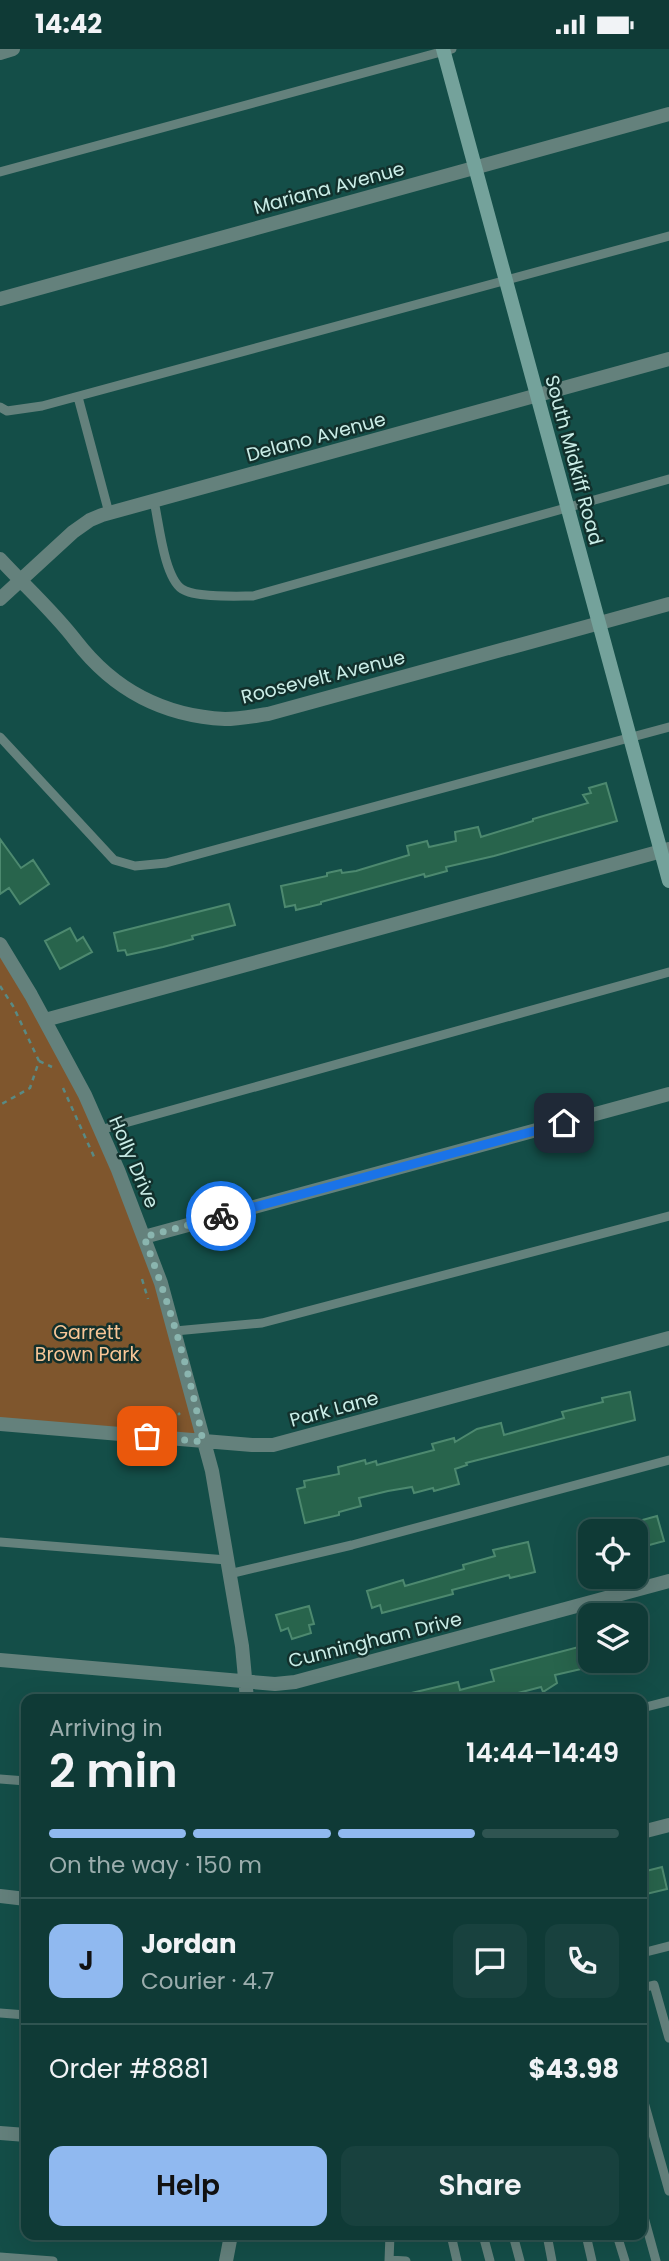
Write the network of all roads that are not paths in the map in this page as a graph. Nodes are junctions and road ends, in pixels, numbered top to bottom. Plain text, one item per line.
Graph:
1 (13, 49) edge
2 (446, 50) edge
3 (0, 53) edge
4 (669, 114) edge
5 (475, 168) junction
6 (0, 172) edge
7 (669, 236) edge
8 (505, 280) junction
9 (0, 299) edge
10 (669, 359) edge
11 (537, 396) junction
12 (78, 397) junction
13 (0, 407) edge
14 (669, 479) edge
15 (154, 501) junction
16 (567, 507) junction
17 (109, 513) junction
18 (0, 559) edge
19 (20, 581) junction
20 (0, 599) edge
21 (669, 604) edge
22 (598, 624) junction
23 (669, 727) edge
24 (0, 737) edge
25 (629, 737) junction
26 (665, 850) edge
27 (669, 881) edge
28 (0, 944) edge
29 (669, 972) edge
30 (45, 1020) junction
31 (669, 1094) edge
32 (100, 1130) junction
33 (669, 1216) edge
34 (144, 1237) junction
35 (175, 1331) junction
36 (669, 1338) edge
37 (0, 1424) edge
38 (203, 1442) junction
39 (669, 1460) edge
40 (0, 1542) edge
41 (228, 1567) junction
42 (669, 1581) edge
43 (0, 1660) edge
44 (245, 1681) junction
45 (246, 1694) edge
46 (669, 1701) edge
47 (647, 1707) edge
48 (0, 1779) edge
49 (21, 1781) edge
50 (669, 1825) edge
51 (647, 1831) edge
52 (0, 1896) edge
53 (21, 1898) edge
54 (669, 1946) edge
55 (647, 1953) edge
56 (647, 1987) edge
57 (0, 2013) edge
58 (21, 2015) edge
59 (669, 2038) edge
60 (647, 2113) edge
61 (0, 2133) edge
62 (21, 2135) edge
63 (669, 2191) edge
64 (647, 2228) edge
65 (230, 2240) edge
66 (390, 2240) edge
67 (452, 2240) edge
68 (485, 2240) edge
69 (514, 2240) edge
70 (548, 2240) edge
71 (587, 2240) edge
72 (619, 2240) edge
73 (0, 2257) edge
74 (389, 2260) edge
75 (54, 2261) edge
76 (226, 2261) edge
77 (406, 2261) edge
78 (457, 2261) edge
79 (491, 2261) edge
80 (520, 2261) edge
81 (552, 2261) edge
82 (592, 2261) edge
83 (625, 2261) edge
84 (656, 2261) edge

1 - 3 street
2 - 5 main road, South Midkiff Road
2 - 6 lane
4 - 5 street, Mariana Avenue
5 - 8 main road, South Midkiff Road
5 - 9 street, Mariana Avenue
7 - 8 lane
8 - 11 main road, South Midkiff Road
8 - 12 lane
10 - 11 street, Delano Avenue
11 - 15 street, Delano Avenue
11 - 16 main road, South Midkiff Road
12 - 13 lane
12 - 17 lane
14 - 16 lane
15 - 16 lane
15 - 17 street, Delano Avenue
16 - 22 main road, South Midkiff Road
17 - 19 street, Delano Avenue
18 - 19 street, Roosevelt Avenue
19 - 20 street, Delano Avenue
19 - 22 street, Roosevelt Avenue
21 - 22 street, Roosevelt Avenue
22 - 25 main road, South Midkiff Road
23 - 25 lane
24 - 25 lane
25 - 26 main road, South Midkiff Road
26 - 27 main road, South Midkiff Road
26 - 30 street
28 - 30 street, Holly Drive
29 - 32 lane
30 - 32 street, Holly Drive
31 - 34 street
32 - 34 street, Holly Drive
33 - 35 lane
34 - 35 street, Holly Drive
35 - 38 street, Holly Drive
36 - 38 street, Park Lane
37 - 38 street, Park Lane
38 - 41 street, Holly Drive
39 - 41 lane
40 - 41 lane
41 - 44 street, Holly Drive
42 - 44 street, Cunningham Drive
43 - 44 street, Cunningham Drive
44 - 45 street, Holly Drive
46 - 47 lane
48 - 49 lane
50 - 51 street
52 - 53 street
54 - 55 lane
56 - 59 lane
57 - 58 lane
60 - 63 lane
61 - 62 street
64 - 84 lane
65 - 76 street
66 - 74 lane
67 - 78 lane
68 - 79 lane
69 - 80 lane
70 - 81 lane
71 - 82 lane
72 - 83 lane
73 - 75 lane
74 - 77 lane

